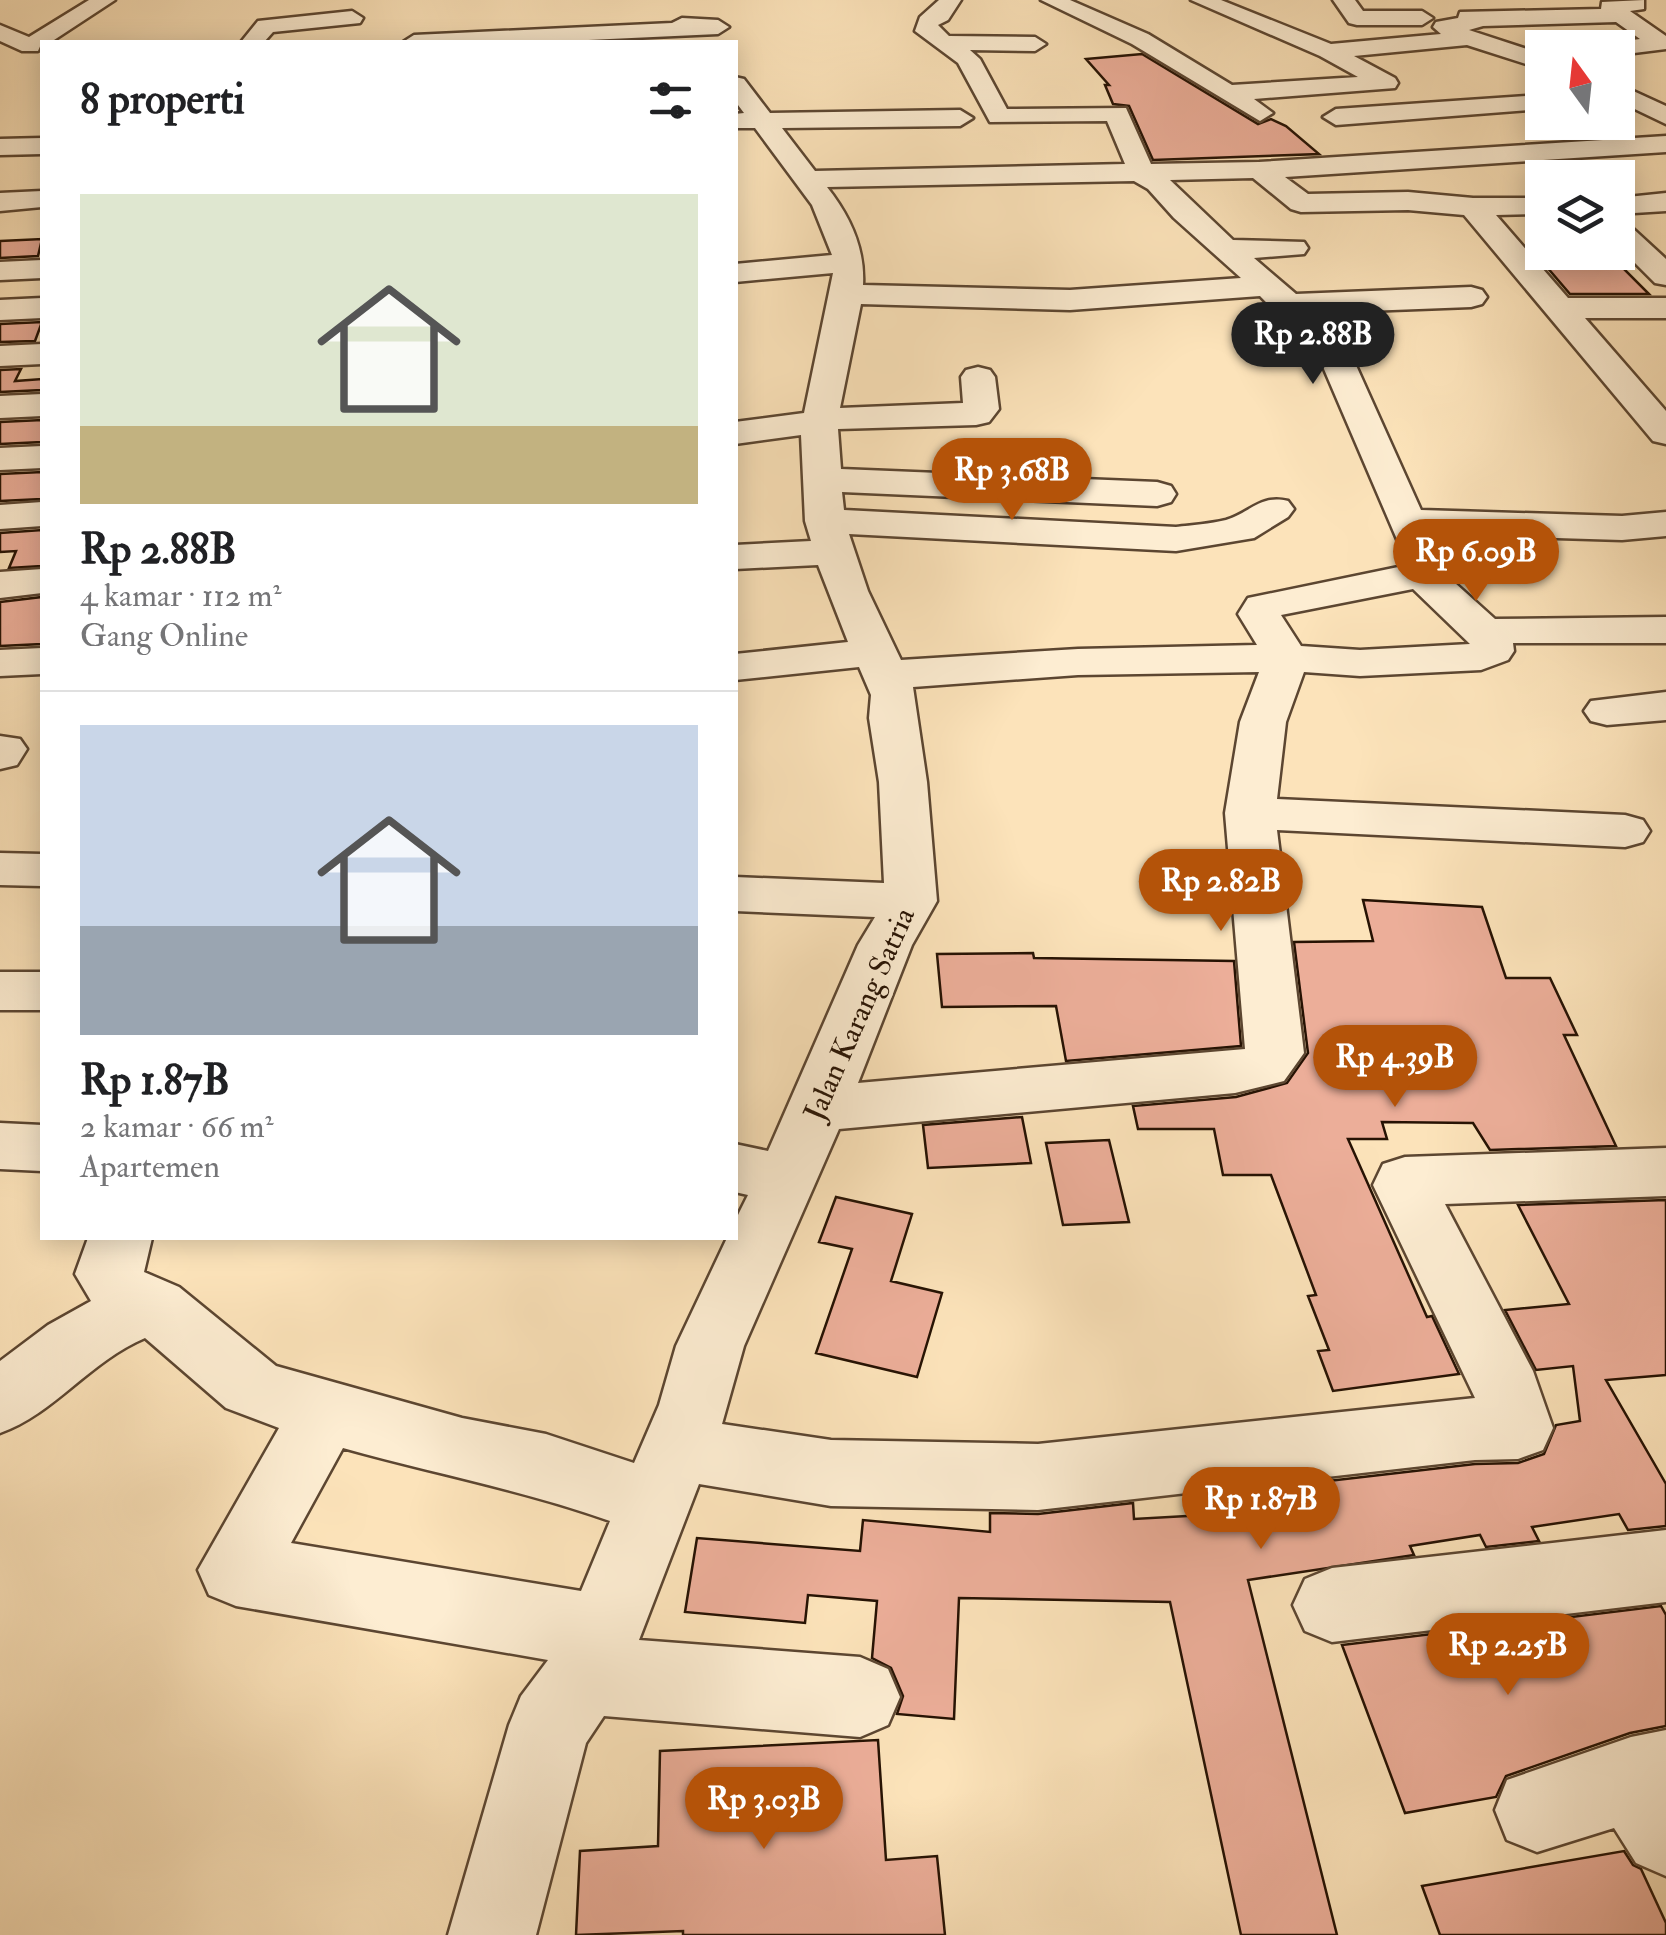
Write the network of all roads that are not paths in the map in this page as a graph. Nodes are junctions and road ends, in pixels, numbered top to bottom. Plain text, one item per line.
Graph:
1 (672, 0) edge
2 (950, 0) edge
3 (1052, 0) edge
4 (1202, 0) edge
5 (91, 2) edge
6 (1647, 2) edge
7 (352, 9) edge
8 (1350, 9) edge
9 (436, 14) dead end
10 (1620, 15) junction
11 (682, 24) junction
12 (1256, 24) junction
13 (1444, 27) junction
14 (722, 28) edge
15 (515, 34) edge
16 (658, 37) edge
17 (1469, 38) junction
18 (16, 39) edge
19 (254, 40) edge
20 (347, 40) edge
21 (434, 40) edge
22 (454, 40) edge
23 (942, 42) junction
24 (1035, 44) dead end
25 (1635, 46) edge
26 (1328, 51) junction
27 (1525, 54) edge
28 (0, 58) edge
29 (1525, 59) edge
30 (1486, 66) dead end
31 (1285, 68) dead end
32 (1414, 74) dead end
33 (1378, 78) junction
34 (1315, 88) junction
35 (1230, 93) junction
36 (1635, 101) edge
37 (1525, 104) edge
38 (744, 109) edge
39 (1666, 116) edge
40 (960, 118) dead end
41 (1293, 125) junction
42 (1666, 144) edge
43 (0, 147) edge
44 (40, 149) edge
45 (1330, 164) junction
46 (1259, 170) junction
47 (0, 173) edge
48 (1142, 174) junction
49 (808, 179) junction
50 (40, 200) edge
51 (0, 202) edge
52 (1666, 202) edge
53 (1635, 205) edge
54 (1525, 206) edge
55 (1473, 207) junction
56 (1635, 241) edge
57 (1635, 247) edge
58 (1294, 248) dead end
59 (1226, 250) junction
60 (1666, 250) edge
61 (40, 269) edge
62 (0, 271) edge
63 (738, 273) edge
64 (1666, 276) edge
65 (848, 278) junction
66 (1276, 295) junction
67 (1471, 297) dead end
68 (40, 308) edge
69 (1559, 308) junction
70 (1666, 308) edge
71 (0, 310) edge
72 (40, 354) edge
73 (0, 356) edge
74 (978, 378) dead end
75 (40, 405) edge
76 (0, 407) edge
77 (819, 424) junction
78 (738, 433) edge
79 (1666, 433) edge
80 (40, 456) edge
81 (0, 460) edge
82 (1157, 494) dead end
83 (1274, 509) dead end
84 (40, 514) edge
85 (0, 516) edge
86 (827, 518) junction
87 (1406, 521) junction
88 (1666, 524) edge
89 (738, 555) edge
90 (1422, 576) junction
91 (40, 582) edge
92 (0, 585) edge
93 (1666, 630) edge
94 (1491, 638) junction
95 (1287, 658) junction
96 (40, 661) edge
97 (0, 663) edge
98 (879, 663) junction
99 (738, 667) edge
100 (1666, 706) edge
101 (1607, 710) dead end
102 (1250, 813) junction
103 (1626, 831) dead end
104 (0, 869) edge
105 (40, 870) edge
106 (738, 894) edge
107 (911, 901) junction
108 (0, 991) edge
109 (40, 991) edge
110 (818, 1109) junction
111 (0, 1146) edge
112 (40, 1148) edge
113 (1666, 1172) edge
114 (761, 1174) edge
115 (119, 1240) edge
116 (150, 1308) junction
117 (0, 1403) edge
118 (326, 1413) junction
119 (665, 1476) junction
120 (1666, 1566) edge
121 (1332, 1606) dead end
122 (594, 1654) junction
123 (860, 1698) dead end
124 (1654, 1795) edge
125 (1537, 1810) dead end
126 (492, 1935) edge

1 - 11 street
2 - 23 street
3 - 35 street
4 - 12 street
5 - 18 street
6 - 10 street
7 - 19 street
7 - 20 street
8 - 12 street
8 - 13 street
9 - 21 street
10 - 13 street
10 - 25 street
11 - 14 street
11 - 16 street
12 - 26 street
13 - 17 street
15 - 16 street
15 - 22 street
17 - 26 street
17 - 27 street
18 - 28 street
23 - 24 street
23 - 48 street
26 - 33 street
29 - 30 street
31 - 34 street
32 - 33 street
33 - 34 street
34 - 35 street
35 - 41 street
36 - 39 street
37 - 41 street
38 - 40 street
38 - 49 street
41 - 45 street
42 - 45 street
43 - 44 street
44 - 47 street
45 - 46 street
46 - 48 street
46 - 55 street
48 - 49 street
48 - 59 street
49 - 65 street
50 - 51 street
52 - 53 street
54 - 55 street
55 - 69 street
56 - 60 street
57 - 64 street
58 - 59 street
59 - 66 street
61 - 62 street
63 - 65 street
65 - 66 street
65 - 77 street, Jalan Karang Satria
66 - 67 street
66 - 87 street
68 - 71 street
69 - 70 street
69 - 79 street
72 - 73 street
74 - 77 street
75 - 76 street
77 - 78 street
77 - 86 street, Jalan Karang Satria
80 - 81 street
82 - 86 street
83 - 86 street
84 - 85 street
86 - 89 street
86 - 98 street, Jalan Karang Satria
87 - 88 street
87 - 90 street
90 - 94 street
90 - 95 street
91 - 92 street
93 - 94 street
94 - 95 street
95 - 98 street
95 - 102 street
96 - 97 street
98 - 99 street
98 - 107 street, Jalan Karang Satria
100 - 101 street
102 - 103 street
102 - 110 street
104 - 105 street
106 - 107 street
107 - 110 street, Jalan Karang Satria
108 - 109 street
110 - 114 street, Jalan Karang Satria
111 - 112 street
113 - 119 street
114 - 119 street, Jalan Karang Satria
115 - 116 street
116 - 117 street
116 - 118 street
118 - 119 street
118 - 122 street
119 - 122 street, Jalan Karang Satria
120 - 121 street
122 - 123 street
122 - 126 street, Jalan Karang Satria
124 - 125 street

